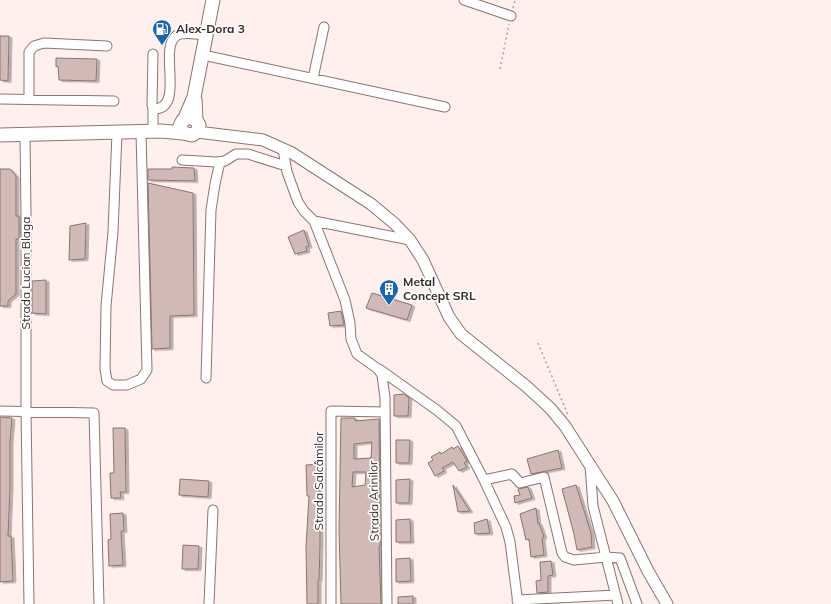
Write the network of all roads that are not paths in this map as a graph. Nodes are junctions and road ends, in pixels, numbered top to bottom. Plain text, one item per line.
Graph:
1 (213, 0) edge
2 (464, 0) edge
3 (511, 16) road end
4 (324, 27) dead end
5 (206, 35) junction
6 (107, 46) dead end
7 (153, 54) dead end
8 (203, 55) junction
9 (313, 78) junction
10 (0, 99) edge
11 (29, 99) junction
12 (114, 101) dead end
13 (445, 107) dead end
14 (154, 109) junction
15 (190, 126) junction
16 (152, 132) junction
17 (117, 133) junction
18 (0, 135) edge
19 (25, 135) junction
20 (283, 149) junction
21 (182, 160) dead end
22 (220, 162) junction
23 (286, 166) junction
24 (314, 221) junction
25 (410, 240) junction
26 (378, 369) junction
27 (206, 378) dead end
28 (26, 410) junction
29 (0, 411) edge
30 (385, 412) junction
31 (590, 465) junction
32 (484, 480) junction
33 (213, 510) dead end
34 (606, 557) junction
35 (617, 599) edge
36 (518, 602) edge
37 (29, 604) edge
38 (98, 604) edge
39 (208, 604) edge
40 (331, 604) edge
41 (388, 604) edge
42 (637, 604) edge
43 (667, 604) edge

1 - 5 highway
2 - 3 street
4 - 9 street
5 - 8 highway
5 - 14 street
6 - 11 street
7 - 14 street
8 - 9 street
8 - 15 highway
9 - 13 street
10 - 11 street
11 - 12 street
14 - 16 street
15 - 16 highway
15 - 20 main road
16 - 17 highway
16 - 17 street
17 - 19 highway
18 - 19 highway
19 - 28 street, Strada Lucian Blaga
20 - 23 street
20 - 25 main road
21 - 22 street
22 - 23 street
22 - 27 street
23 - 24 street
24 - 25 street
24 - 26 street
25 - 31 main road
26 - 30 street, Strada Arinilor
26 - 32 street
28 - 29 street
28 - 37 street, Strada Lucian Blaga
28 - 38 street
30 - 40 street, Strada Salcâmilor
30 - 41 street, Strada Arinilor
31 - 34 street
31 - 43 main road
32 - 34 street
32 - 36 street
33 - 39 street
34 - 35 street
34 - 42 street
35 - 36 street

